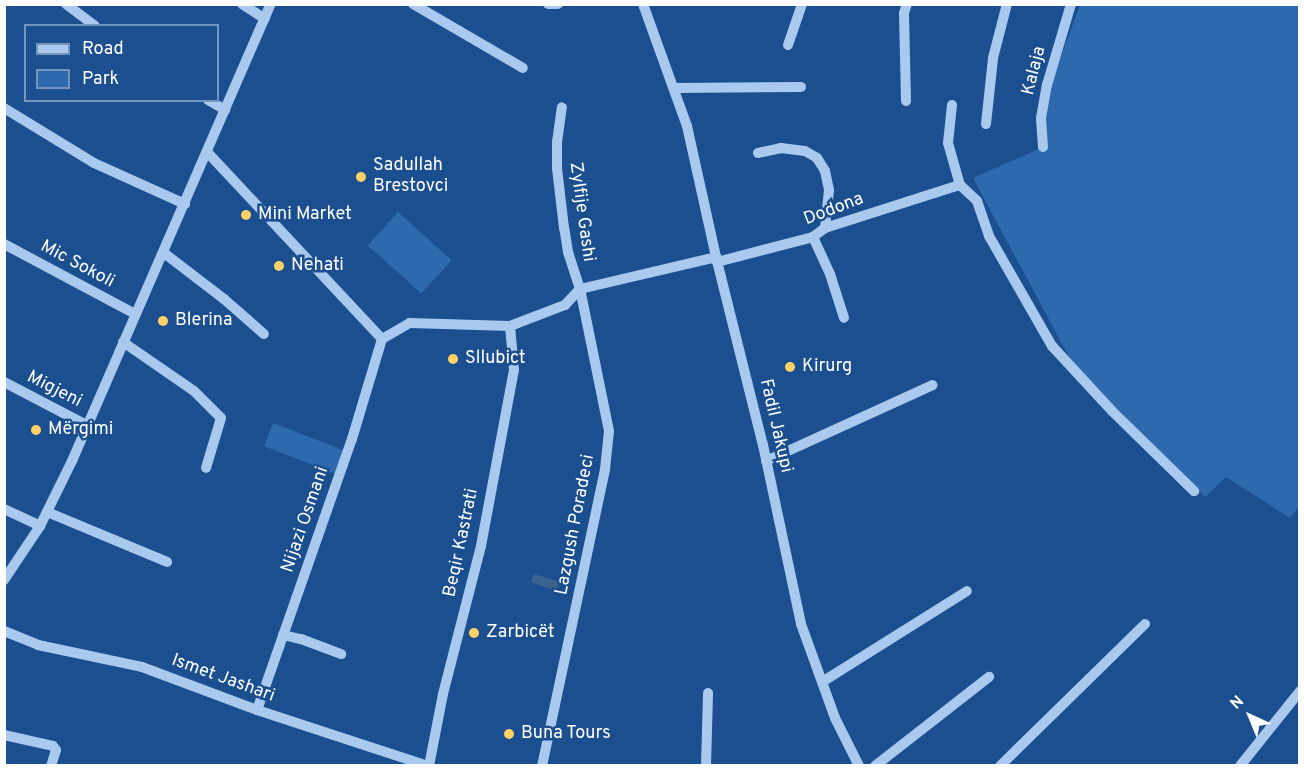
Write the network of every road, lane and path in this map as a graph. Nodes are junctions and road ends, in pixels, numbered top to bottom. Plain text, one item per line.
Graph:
1 (66, 4) edge
2 (242, 4) edge
3 (271, 4) edge
4 (413, 4) edge
5 (548, 4) edge
6 (558, 4) edge
7 (643, 4) edge
8 (802, 4) edge
9 (908, 4) edge
10 (1008, 4) edge
11 (1071, 4) edge
12 (265, 19) junction
13 (92, 24) edge
14 (788, 45) dead end
15 (523, 68) dead end
16 (801, 87) dead end
17 (674, 88) junction
18 (906, 101) dead end
19 (211, 102) edge
20 (952, 105) dead end
21 (562, 107) dead end
22 (4, 108) edge
23 (225, 110) junction
24 (986, 124) dead end
25 (1044, 147) dead end
26 (208, 153) junction
27 (759, 153) dead end
28 (960, 185) junction
29 (185, 204) junction
30 (825, 228) junction
31 (813, 237) junction
32 (4, 244) edge
33 (164, 253) junction
34 (717, 259) junction
35 (580, 289) junction
36 (135, 314) junction
37 (844, 318) dead end
38 (510, 326) junction
39 (264, 334) dead end
40 (382, 339) junction
41 (123, 342) junction
42 (4, 382) edge
43 (933, 385) dead end
44 (88, 426) junction
45 (766, 462) junction
46 (206, 468) dead end
47 (1194, 491) dead end
48 (4, 509) edge
49 (47, 512) junction
50 (40, 526) junction
51 (167, 562) dead end
52 (4, 580) edge
53 (967, 591) dead end
54 (1145, 624) dead end
55 (4, 631) edge
56 (283, 635) junction
57 (341, 654) dead end
58 (989, 677) dead end
59 (822, 682) junction
60 (1299, 691) edge
61 (708, 693) dead end
62 (257, 710) junction
63 (4, 735) edge
64 (51, 765) edge
65 (429, 765) edge
66 (542, 765) edge
67 (706, 765) edge
68 (859, 765) edge
69 (875, 765) edge
70 (1000, 765) edge
71 (1240, 765) edge

1 - 13 street
2 - 12 street
3 - 12 street
4 - 15 street
5 - 6 street
7 - 17 street, Fadil Jakupi
8 - 14 street
9 - 18 street
10 - 24 street
11 - 25 street, Kalaja
12 - 23 street
16 - 17 street
17 - 34 street, Fadil Jakupi
19 - 23 street
20 - 28 street
21 - 35 street, Zylfije Gashi
22 - 29 street
23 - 26 street
26 - 29 street
26 - 40 street
27 - 30 street
28 - 30 street, Dodona
28 - 47 street
29 - 33 street
30 - 31 street, Dodona
31 - 34 street, Dodona
31 - 37 street
32 - 36 street, Mic Sokoli
33 - 36 street
33 - 39 street
34 - 35 street, Zylfije Gashi
34 - 45 street, Fadil Jakupi
35 - 38 street
35 - 66 street, Lazgush Poradeci
36 - 41 street
38 - 40 street
38 - 65 street, Beqir Kastrati
40 - 56 street, Nijazi Osmani
41 - 44 street
41 - 46 street
42 - 44 street, Migjeni
43 - 45 street
44 - 49 street
45 - 59 street, Fadil Jakupi
48 - 50 street
49 - 50 street
49 - 51 street
50 - 52 street
53 - 59 street
54 - 70 street
55 - 62 street, Ismet Jashari
56 - 57 street
56 - 62 street, Nijazi Osmani
58 - 69 street
59 - 68 street, Fadil Jakupi
60 - 71 street
61 - 67 street
62 - 65 street, Ismet Jashari
63 - 64 street

